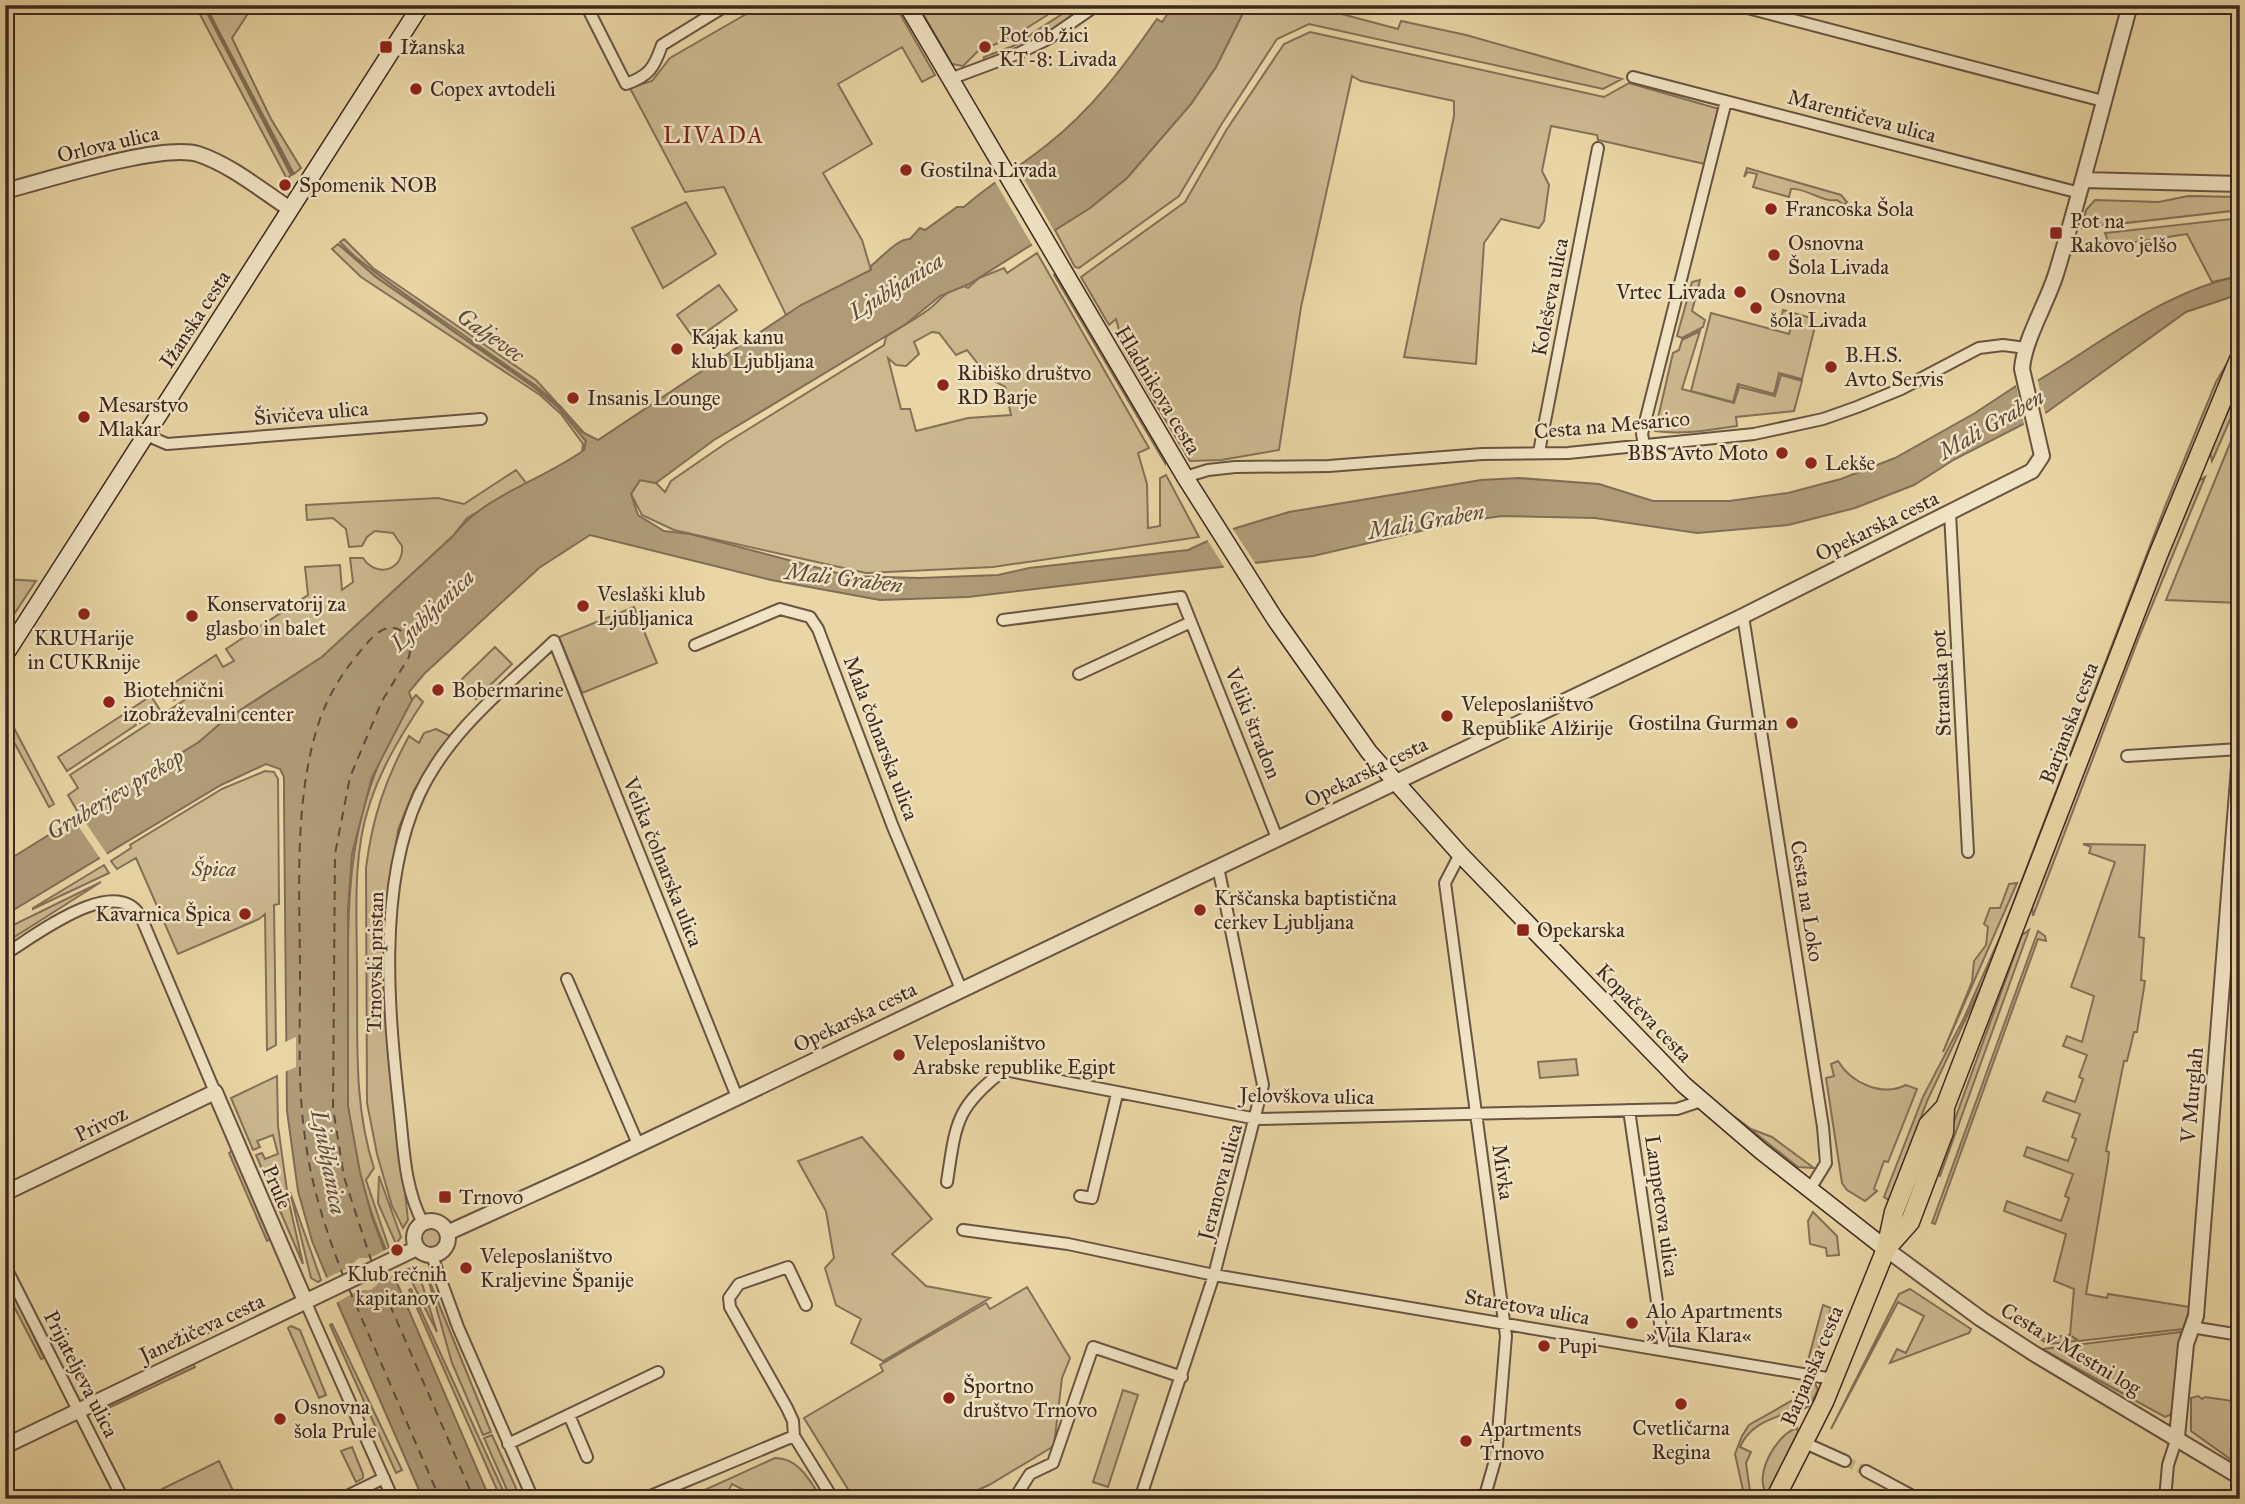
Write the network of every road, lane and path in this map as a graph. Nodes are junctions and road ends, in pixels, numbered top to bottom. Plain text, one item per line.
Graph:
1 (421, 5) edge
2 (586, 5) edge
3 (727, 5) edge
4 (907, 5) edge
5 (1097, 5) edge
6 (1736, 5) edge
7 (2130, 5) edge
8 (1633, 77) dead end
9 (950, 79) junction
10 (1726, 101) junction
11 (2103, 101) junction
12 (1598, 148) dead end
13 (2240, 184) edge
14 (2082, 187) junction
15 (5, 191) edge
16 (290, 209) junction
17 (2026, 348) junction
18 (2240, 357) edge
19 (481, 419) dead end
20 (146, 435) junction
21 (1644, 444) junction
22 (1539, 452) junction
23 (1185, 477) junction
24 (1950, 513) junction
25 (1743, 616) junction
26 (1003, 620) dead end
27 (1191, 622) junction
28 (554, 641) joint
29 (695, 645) dead end
30 (5, 655) edge
31 (1079, 674) dead end
32 (2240, 752) edge
33 (2127, 756) dead end
34 (1395, 781) junction
35 (1277, 838) junction
36 (1968, 852) dead end
37 (1460, 854) junction
38 (1218, 867) junction
39 (5, 954) edge
40 (567, 979) dead end
41 (961, 989) junction
42 (215, 1092) junction
43 (1117, 1094) junction
44 (737, 1097) junction
45 (1701, 1101) junction
46 (1629, 1110) junction
47 (1476, 1115) junction
48 (1257, 1119) junction
49 (638, 1144) junction
50 (947, 1182) dead end
51 (1810, 1189) junction
52 (5, 1193) edge
53 (1080, 1196) dead end
54 (420, 1217) junction
55 (963, 1230) dead end
56 (447, 1233) junction
57 (417, 1248) junction
58 (1886, 1249) junction
59 (432, 1256) junction
60 (5, 1266) edge
61 (1214, 1275) junction
62 (306, 1303) junction
63 (806, 1305) dead end
64 (1505, 1323) junction
65 (2191, 1327) junction
66 (2240, 1335) edge
67 (1664, 1350) junction
68 (658, 1372) dead end
69 (1182, 1377) junction
70 (1833, 1379) junction
71 (78, 1411) junction
72 (569, 1415) junction
73 (794, 1436) junction
74 (2177, 1437) junction
75 (1805, 1443) junction
76 (508, 1444) junction
77 (5, 1446) edge
78 (587, 1457) dead end
79 (1845, 1461) tunnel mouth
80 (1866, 1471) tunnel mouth
81 (2240, 1477) edge
82 (384, 1478) junction
83 (123, 1499) edge
84 (341, 1499) edge
85 (393, 1499) edge
86 (533, 1499) edge
87 (643, 1499) edge
88 (833, 1499) edge
89 (1014, 1499) edge
90 (1140, 1499) edge
91 (1484, 1499) edge
92 (1775, 1499) edge
93 (1918, 1499) edge
94 (2165, 1499) edge

1 - 16 main road, Ižanska cesta
2 - 3 street
4 - 9 main road, Hladnikova cesta
5 - 9 street
6 - 11 street
7 - 11 street
8 - 10 street, Marentičeva ulica
9 - 23 main road, Hladnikova cesta
10 - 14 street, Marentičeva ulica
10 - 21 street
11 - 14 street
12 - 22 street, Koleševa ulica
13 - 14 street
14 - 17 street
15 - 16 street, Orlova ulica
16 - 20 main road, Ižanska cesta
17 - 21 street, Cesta na Mesarico
17 - 24 street, Opekarska cesta
18 - 58 main road, Barjanska cesta
19 - 20 street, Šivičeva ulica
20 - 30 main road, Ižanska cesta
21 - 22 street, Cesta na Mesarico
22 - 23 street, Cesta na Mesarico
23 - 34 main road, Hladnikova cesta
24 - 25 street, Opekarska cesta
24 - 36 street, Stranska pot
25 - 34 street, Opekarska cesta
25 - 51 street, Cesta na Loko
26 - 27 street, Veliki štradon
27 - 31 street
27 - 35 street, Veliki štradon
28 - 44 street, Velika čolnarska ulica
28 - 54 street, Trnovski pristan
29 - 41 street, Mala čolnarska ulica
32 - 33 street, V Murglah
32 - 65 street, V Murglah
34 - 35 street, Opekarska cesta
34 - 37 main road, Kopačeva cesta
35 - 38 street, Opekarska cesta
37 - 45 main road, Kopačeva cesta
37 - 47 street, Mivka
38 - 41 street, Opekarska cesta
38 - 48 street, Jeranova ulica
39 - 42 street, Prule
40 - 49 street
41 - 44 street, Opekarska cesta
42 - 52 street, Privoz
42 - 62 street, Prule
43 - 48 street, Jelovškova ulica
43 - 50 street, Jelovškova ulica
43 - 53 street
44 - 49 street, Opekarska cesta
45 - 46 street, Jelovškova ulica
45 - 51 main road, Kopačeva cesta
46 - 47 street, Jelovškova ulica
46 - 67 street, Lampetova ulica
47 - 48 street, Jelovškova ulica
47 - 64 street, Mivka
48 - 61 street, Jeranova ulica
49 - 56 street, Opekarska cesta
51 - 58 main road, Kopačeva cesta
54 - 56 street
54 - 57 street
55 - 61 street, Staretova ulica
56 - 59 street
57 - 59 street
57 - 62 street, Janežičeva cesta
58 - 70 main road, Barjanska cesta
58 - 74 street, Cesta v Mestni log
59 - 76 street
60 - 71 street, Prijateljeva ulica
61 - 64 street, Staretova ulica
61 - 69 street, Jeranova ulica
62 - 71 street, Janežičeva cesta
62 - 82 street, Prule
63 - 73 street
64 - 67 street, Staretova ulica
64 - 91 street, Mivka
65 - 66 street
65 - 74 street, V Murglah
67 - 70 street, Staretova ulica
68 - 72 street
69 - 89 street
69 - 90 street, Jeranova ulica
70 - 75 main road, Barjanska cesta
71 - 77 street, Janežičeva cesta
71 - 83 street, Prijateljeva ulica
72 - 76 street
72 - 78 street
73 - 87 street
73 - 88 street
74 - 81 street, Cesta v Mestni log
74 - 94 street
75 - 79 street
75 - 92 main road, Barjanska cesta
76 - 86 street
80 - 93 street
82 - 84 street
82 - 85 street, Prule

